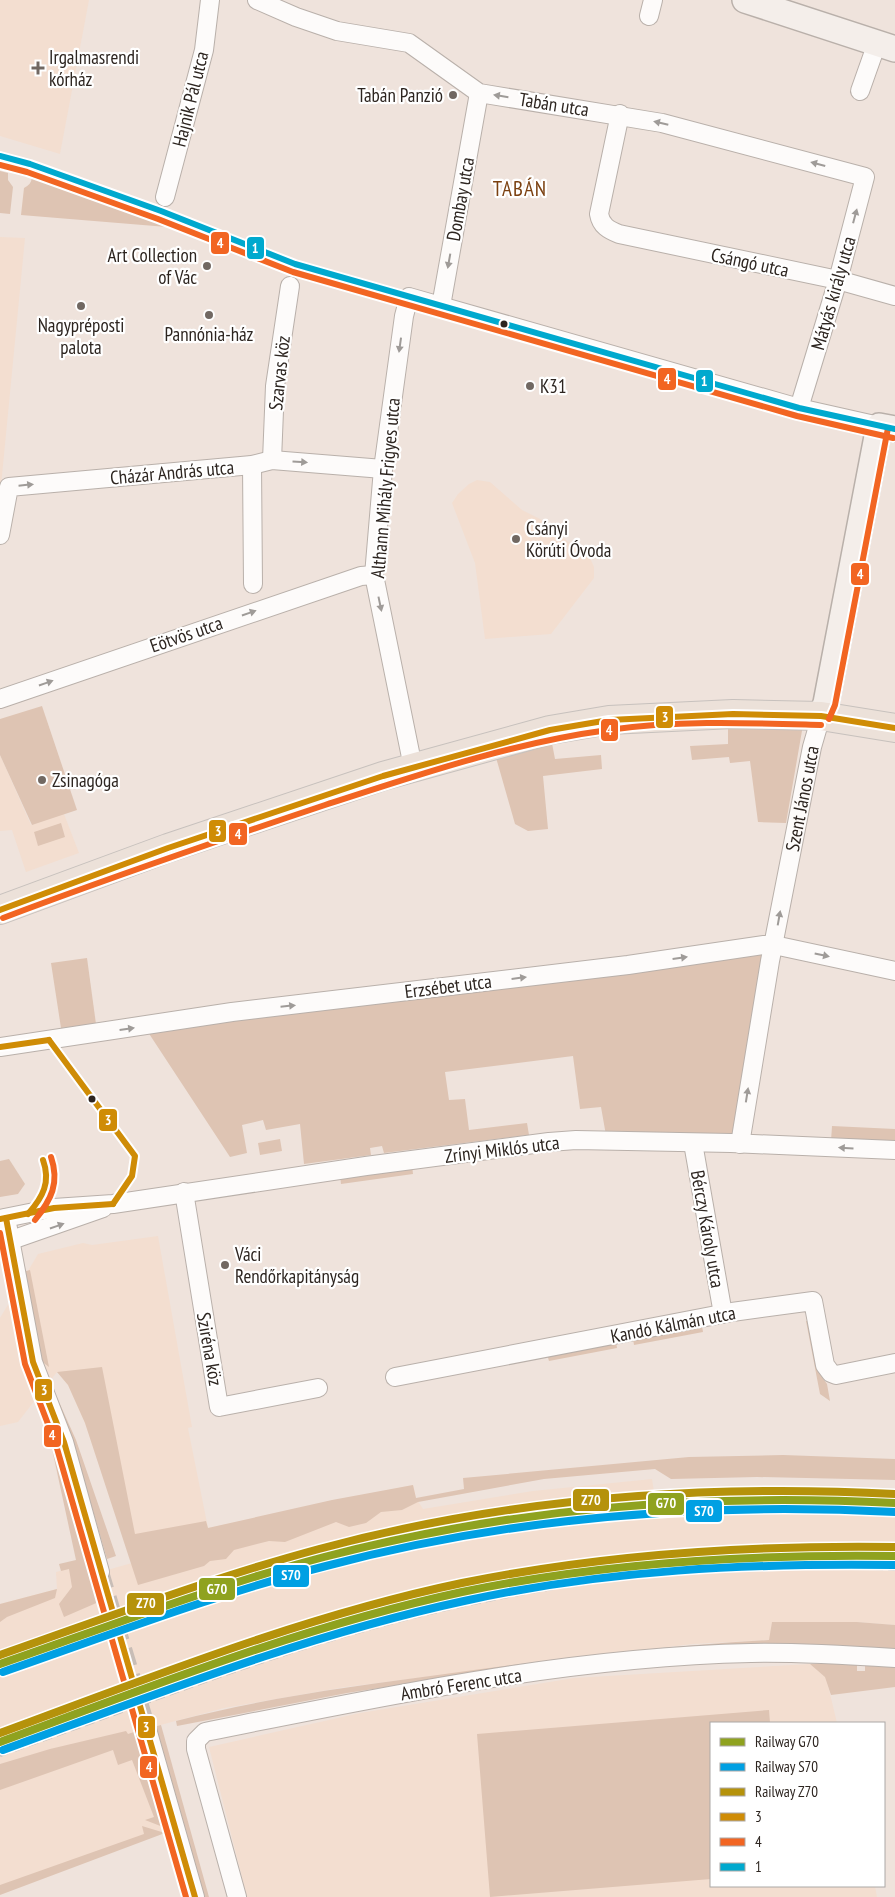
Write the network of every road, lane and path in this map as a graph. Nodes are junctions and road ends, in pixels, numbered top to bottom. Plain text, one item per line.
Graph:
1 (210, 0) edge
2 (257, 0) edge
3 (745, 0) edge
4 (886, 46) edge
5 (860, 91) dead end
6 (479, 93) junction
7 (620, 114) junction
8 (865, 176) joint
9 (165, 197) dead end
10 (838, 280) junction
11 (290, 286) dead end
12 (895, 296) edge
13 (441, 306) junction
14 (799, 408) junction
15 (887, 427) edge
16 (272, 460) junction
17 (252, 465) junction
18 (383, 469) junction
19 (0, 535) edge
20 (374, 575) junction
21 (253, 584) dead end
22 (0, 699) edge
23 (821, 716) junction
24 (895, 728) edge
25 (413, 767) junction
26 (0, 910) edge
27 (774, 945) junction
28 (895, 971) edge
29 (0, 1047) edge
30 (693, 1143) junction
31 (740, 1144) junction
32 (895, 1150) edge
33 (184, 1192) junction
34 (113, 1204) junction
35 (3, 1218) edge
36 (5, 1243) edge
37 (723, 1314) junction
38 (895, 1363) edge
39 (395, 1377) dead end
40 (318, 1388) dead end
41 (100, 1572) tunnel mouth
42 (895, 1658) edge
43 (147, 1728) tunnel mouth
44 (195, 1897) edge
45 (237, 1897) edge

1 - 9 street, Hajnik Pál utca
2 - 6 street, Tabán utca
3 - 4 street
4 - 5 street
7 -> 6 street, Tabán utca
6 -> 13 street, Dombay utca
8 -> 7 street, Tabán utca
7 - 10 street, Csángó utca
10 -> 8 street, Mátyás király utca
10 - 12 street, Csángó utca
10 - 14 street, Mátyás király utca
11 - 16 street, Szarvas köz
13 - 14 street
13 -> 18 street, Althann Mihály Frigyes utca
14 - 15 street
15 - 23 street, Szent János utca
16 - 17 street, Cházár András utca
16 -> 18 street, Cházár András utca
19 -> 17 street, Cházár András utca
17 - 21 street
18 - 20 street, Althann Mihály Frigyes utca
22 -> 20 street, Eötvös utca
20 -> 25 street, Althann Mihály Frigyes utca
23 - 24 main road
23 - 25 main road
27 -> 23 street, Szent János utca
25 - 26 main road
27 -> 28 street, Erzsébet utca
29 -> 27 street, Erzsébet utca
31 -> 27 street, Szent János utca
30 - 31 street, Zrínyi Miklós utca
30 - 33 street, Zrínyi Miklós utca
30 - 37 street, Bérczy Károly utca
32 -> 31 street, Zrínyi Miklós utca
33 - 34 street, Zrínyi Miklós utca
33 - 40 street, Sziréna köz
34 - 35 street, Zrínyi Miklós utca
36 -> 34 street, Zrínyi Miklós utca
35 - 36 street
36 - 41 street
37 - 38 street, Kandó Kálmán utca
37 - 39 street, Kandó Kálmán utca
42 - 45 street, Ambró Ferenc utca
43 - 44 street

